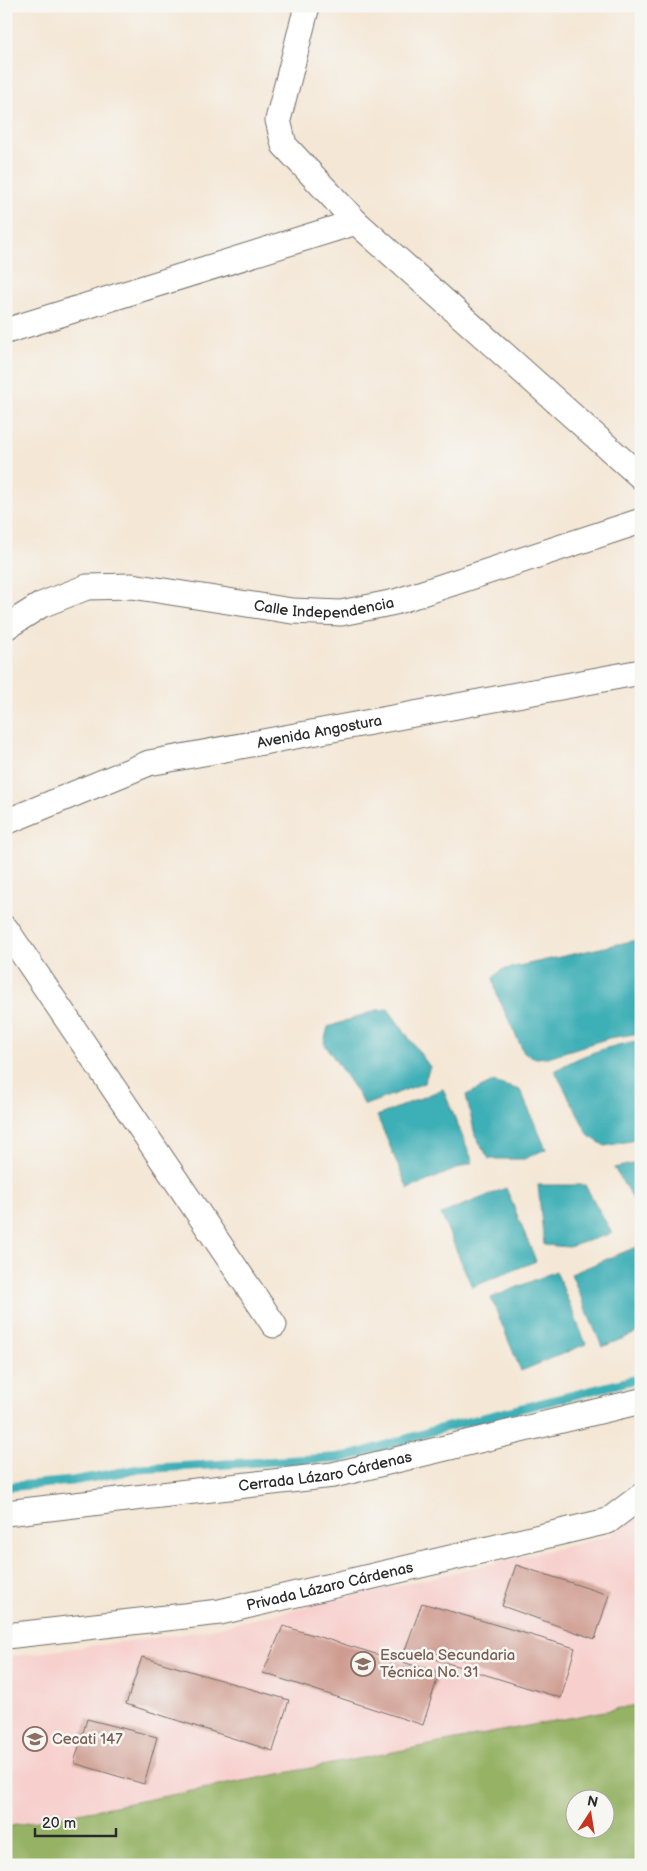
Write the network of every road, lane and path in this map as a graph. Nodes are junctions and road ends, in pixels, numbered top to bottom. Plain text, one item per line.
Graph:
1 (306, 6) edge
2 (356, 222) junction
3 (6, 332) edge
4 (641, 477) edge
5 (641, 521) edge
6 (6, 627) edge
7 (641, 672) edge
8 (6, 822) edge
9 (6, 929) edge
10 (274, 1325) dead end
11 (641, 1401) edge
12 (641, 1496) edge
13 (6, 1513) edge
14 (6, 1636) edge

1 - 2 street
2 - 3 street
2 - 4 street
5 - 6 street, Calle Independencia
7 - 8 street, Avenida Angostura
9 - 10 street
11 - 13 street, Cerrada Lázaro Cárdenas
12 - 14 street, Privada Lázaro Cárdenas

